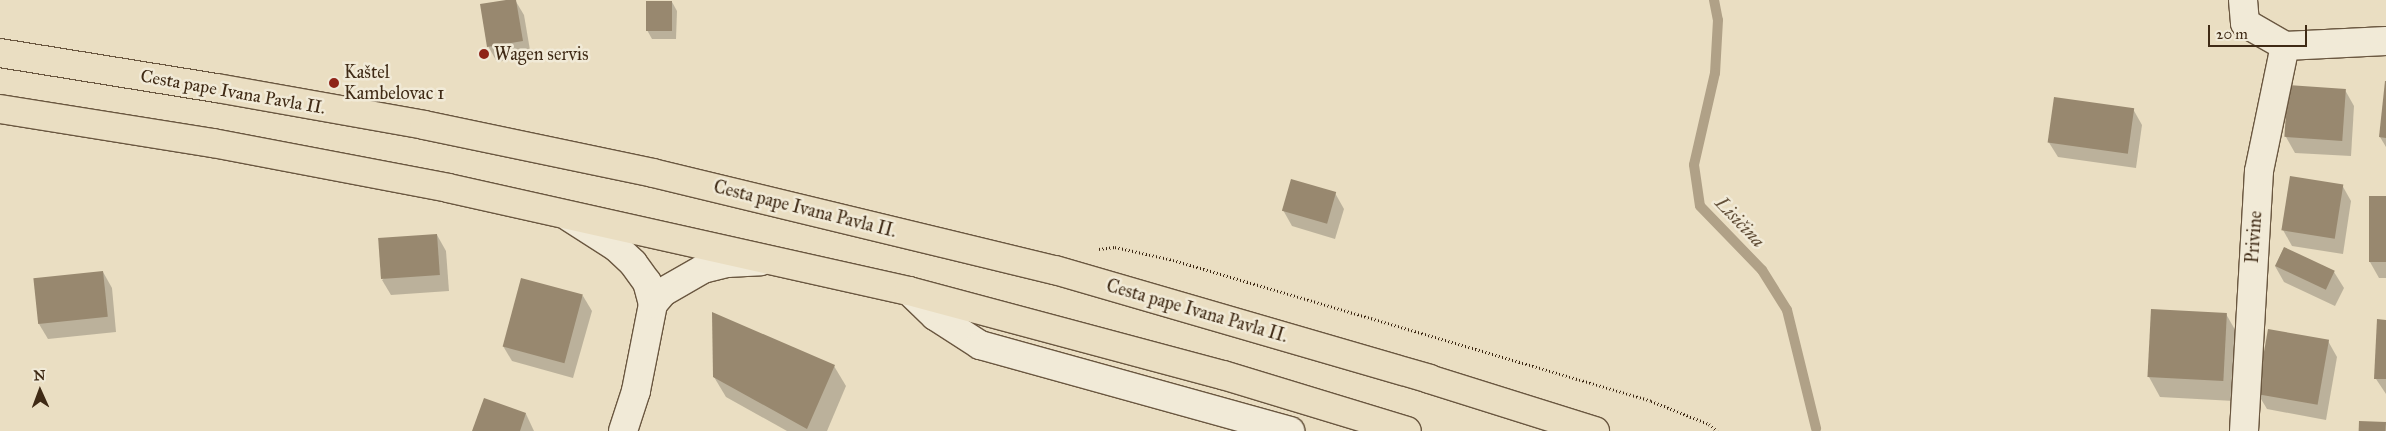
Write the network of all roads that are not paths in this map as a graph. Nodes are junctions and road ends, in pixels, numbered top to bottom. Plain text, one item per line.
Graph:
1 (2243, 0) edge
2 (2386, 41) edge
3 (2286, 46) junction
4 (0, 54) edge
5 (0, 109) edge
6 (562, 213) junction
7 (770, 261) junction
8 (909, 292) junction
9 (653, 304) junction
10 (624, 431) edge
11 (1290, 431) edge
12 (1407, 431) edge
13 (1595, 431) edge
14 (2244, 431) edge

1 - 3 street
2 - 3 street
3 - 14 street, Privine
4 - 13 main road, Cesta pape Ivana Pavla II.
5 - 6 main road
6 - 7 main road
6 - 9 street
7 - 8 main road
7 - 9 street
8 - 11 street
8 - 12 main road
9 - 10 street

